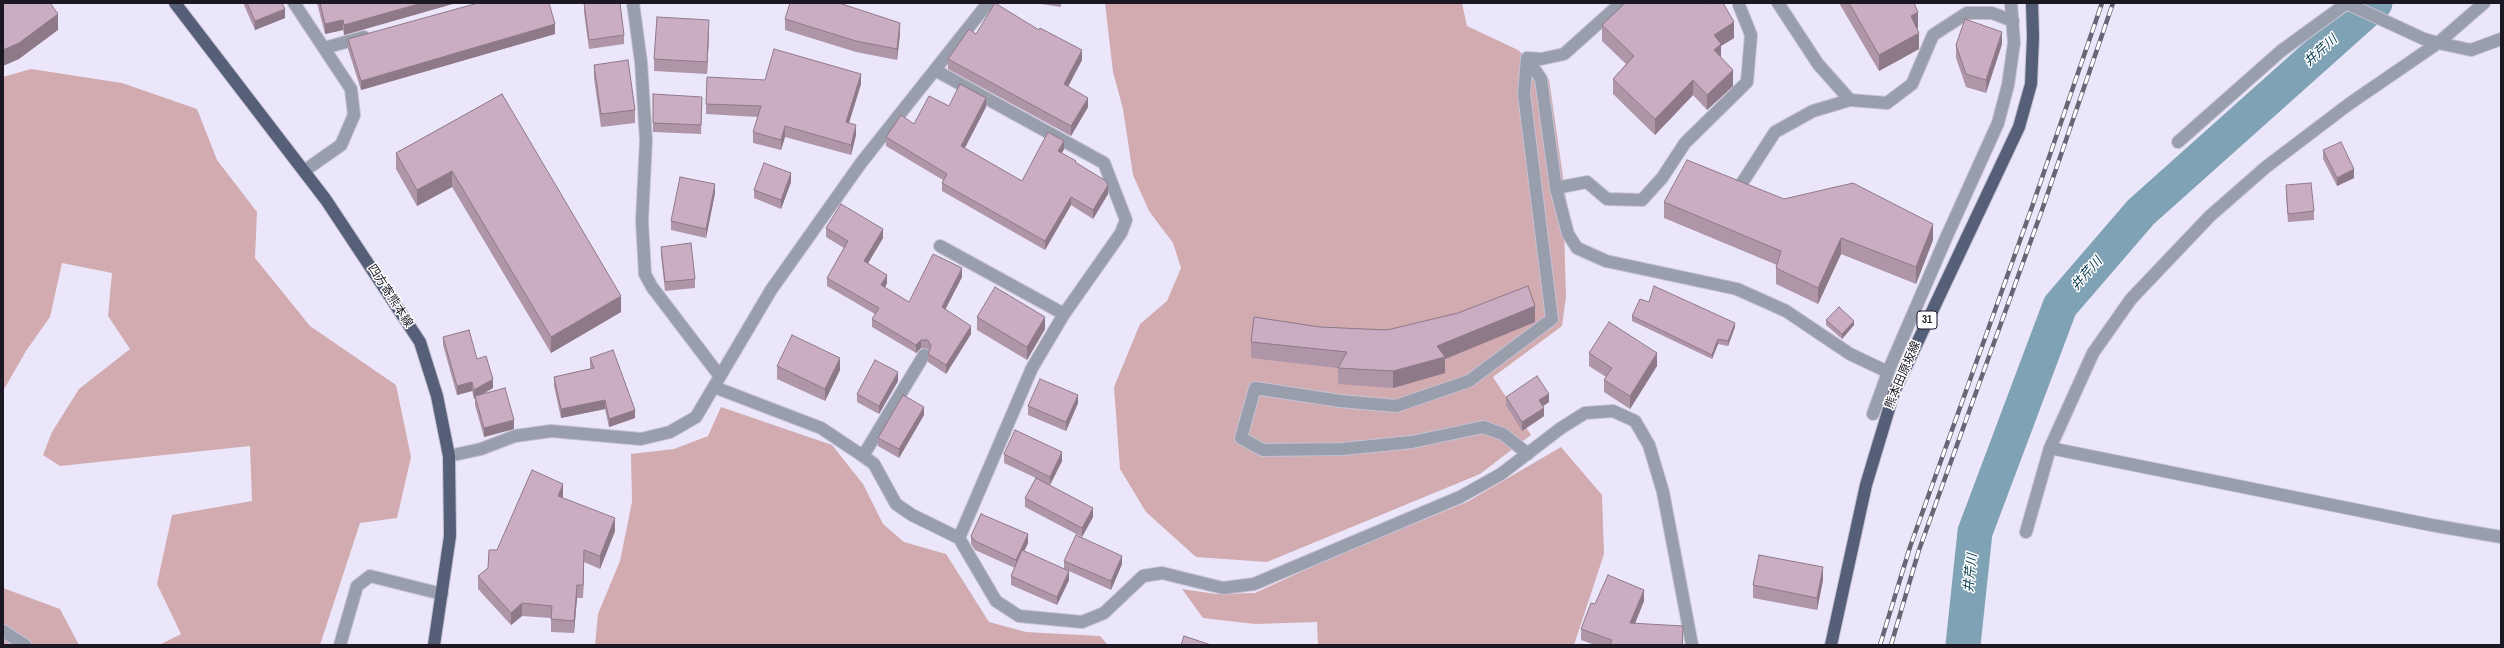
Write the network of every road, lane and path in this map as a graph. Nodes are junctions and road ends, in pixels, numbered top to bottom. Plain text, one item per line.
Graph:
1 (175, 3) edge
2 (294, 3) edge
3 (633, 3) edge
4 (988, 3) edge
5 (1621, 3) edge
6 (1778, 3) edge
7 (2011, 3) edge
8 (2032, 3) edge
9 (2347, 3) edge
10 (2484, 3) edge
11 (1739, 4) edge
12 (2013, 20) junction
13 (378, 33) edge
14 (2501, 39) edge
15 (2438, 43) junction
16 (324, 48) junction
17 (1527, 58) junction
18 (935, 70) junction
19 (1850, 100) junction
20 (2178, 142) dead end
21 (304, 171) junction
22 (1742, 183) edge
23 (1556, 188) junction
24 (940, 246) dead end
25 (1064, 314) junction
26 (924, 355) dead end
27 (1888, 372) junction
28 (717, 381) junction
29 (1873, 414) dead end
30 (2050, 448) junction
31 (1528, 454) junction
32 (449, 456) junction
33 (863, 456) junction
34 (2026, 532) dead end
35 (2501, 537) edge
36 (959, 538) junction
37 (442, 594) junction
38 (3, 631) edge
39 (25, 645) edge
40 (340, 645) edge
41 (434, 645) edge
42 (1692, 645) edge
43 (1832, 645) edge

1 - 21 main road, 四方寄熊本線
2 - 16 street
3 - 28 street
4 - 18 street
5 - 17 street
6 - 19 street
7 - 12 street
8 - 43 main road, 熊本田原坂線 / 31
9 - 15 street
9 - 20 street
10 - 15 street
11 - 23 street
12 - 19 street
12 - 27 street
13 - 16 street
14 - 15 street
15 - 30 street
16 - 21 street
17 - 23 street
17 - 31 street
18 - 25 street
18 - 28 street
19 - 22 street
21 - 32 main road, 四方寄熊本線
23 - 27 street
24 - 25 street
25 - 36 street
26 - 33 street
27 - 29 street
28 - 32 street
28 - 33 street
30 - 34 street
30 - 35 street
31 - 36 street
31 - 42 street
32 - 37 main road, 四方寄熊本線
33 - 36 street
37 - 40 street
37 - 41 main road, 四方寄熊本線
38 - 39 street

